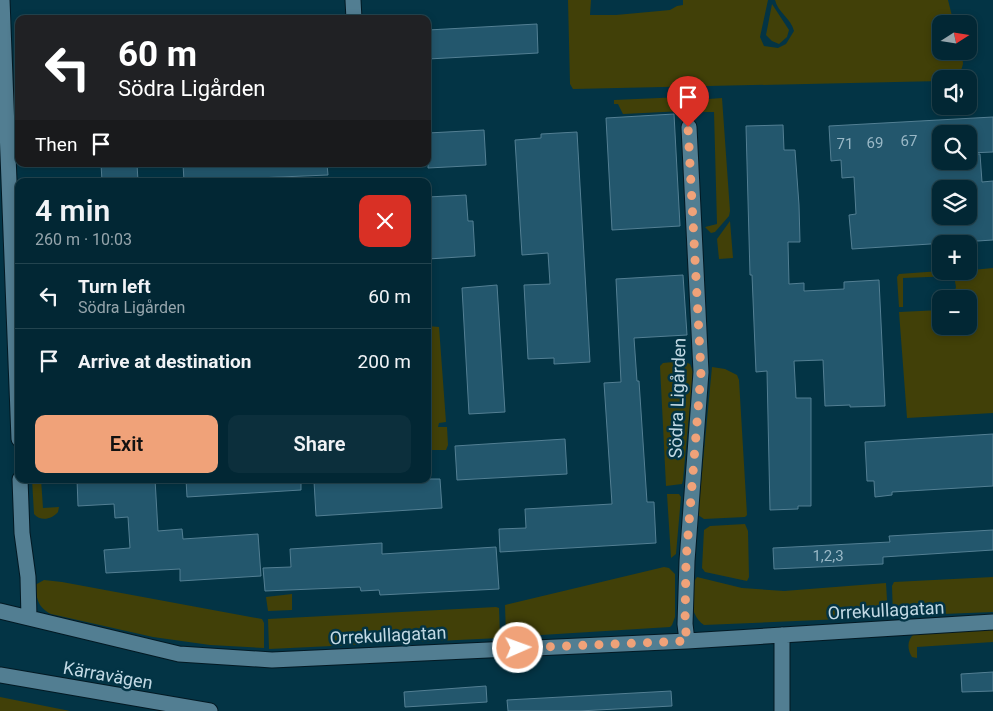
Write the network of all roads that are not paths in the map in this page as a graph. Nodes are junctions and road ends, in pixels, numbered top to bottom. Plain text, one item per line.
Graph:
1 (2, 0) edge
2 (353, 0) edge
3 (354, 15) edge
4 (4, 109) edge
5 (688, 127) dead end
6 (15, 351) edge
7 (20, 483) edge
8 (0, 611) edge
9 (29, 618) junction
10 (993, 622) edge
11 (782, 635) junction
12 (687, 641) junction
13 (0, 675) edge
14 (210, 711) edge
15 (782, 711) edge

1 - 4 street
2 - 3 street
4 - 6 street
5 - 12 street, Södra Ligården
7 - 9 street
8 - 9 street, Orrekullagatan
9 - 12 street, Orrekullagatan
10 - 11 street, Orrekullagatan
11 - 12 street, Orrekullagatan
11 - 15 street
13 - 14 street, Kärravägen

